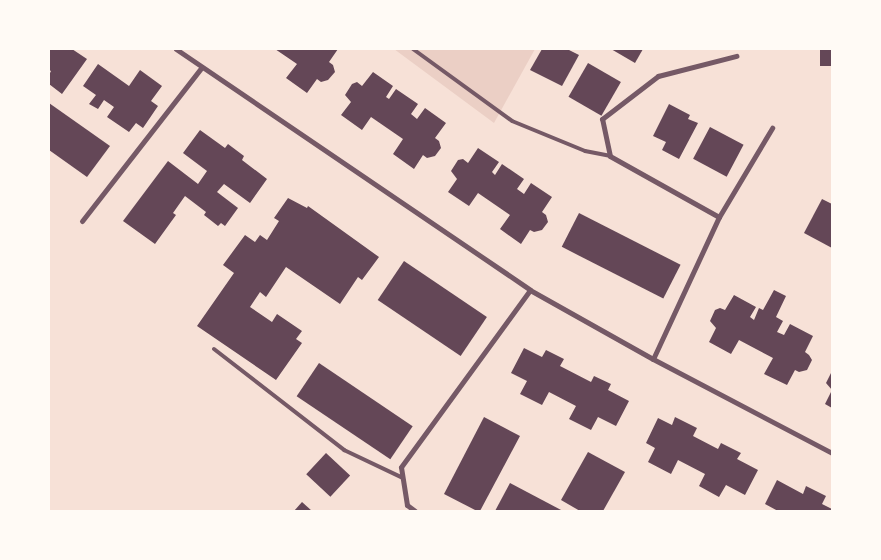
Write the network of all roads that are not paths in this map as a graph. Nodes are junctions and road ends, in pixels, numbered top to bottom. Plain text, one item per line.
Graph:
1 (176, 49) edge
2 (413, 49) edge
3 (736, 56) dead end
4 (202, 67) junction
5 (772, 128) dead end
6 (610, 156) junction
7 (720, 217) junction
8 (82, 221) dead end
9 (530, 290) junction
10 (214, 349) dead end
11 (653, 358) junction
12 (832, 453) edge
13 (403, 478) junction
14 (415, 511) edge

1 - 4 street
2 - 6 lane
3 - 6 street
4 - 8 street
4 - 9 street
5 - 7 street
6 - 7 street
7 - 11 street
9 - 11 street
9 - 13 street
10 - 13 lane
11 - 12 street
13 - 14 street

